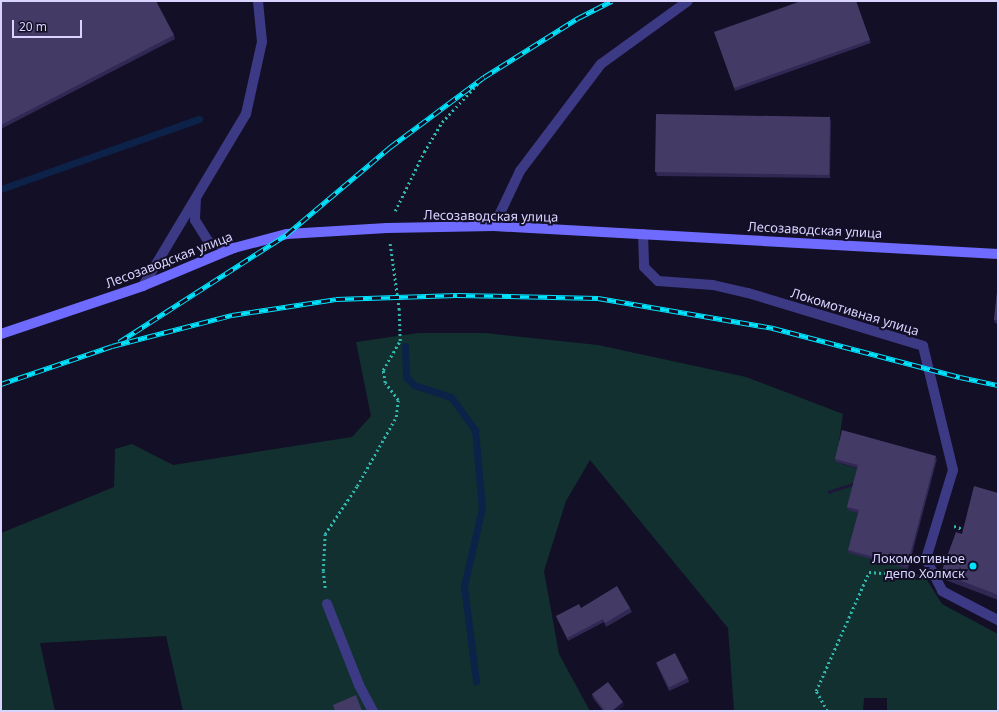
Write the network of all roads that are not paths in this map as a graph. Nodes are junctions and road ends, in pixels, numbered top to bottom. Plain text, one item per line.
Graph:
1 (258, 1) edge
2 (688, 1) edge
3 (196, 199) junction
4 (494, 226) junction
5 (643, 234) junction
6 (234, 248) junction
7 (998, 254) edge
8 (142, 286) junction
9 (1, 334) edge
10 (327, 604) road end
11 (998, 620) edge
12 (372, 711) edge

1 - 3 street
2 - 4 street
3 - 6 street
3 - 8 street
4 - 5 main road, Лесозаводская улица
4 - 6 main road, Лесозаводская улица
5 - 7 main road, Лесозаводская улица
5 - 11 street, Локомотивная улица
6 - 8 main road, Лесозаводская улица
8 - 9 main road, Лесозаводская улица
10 - 12 street

